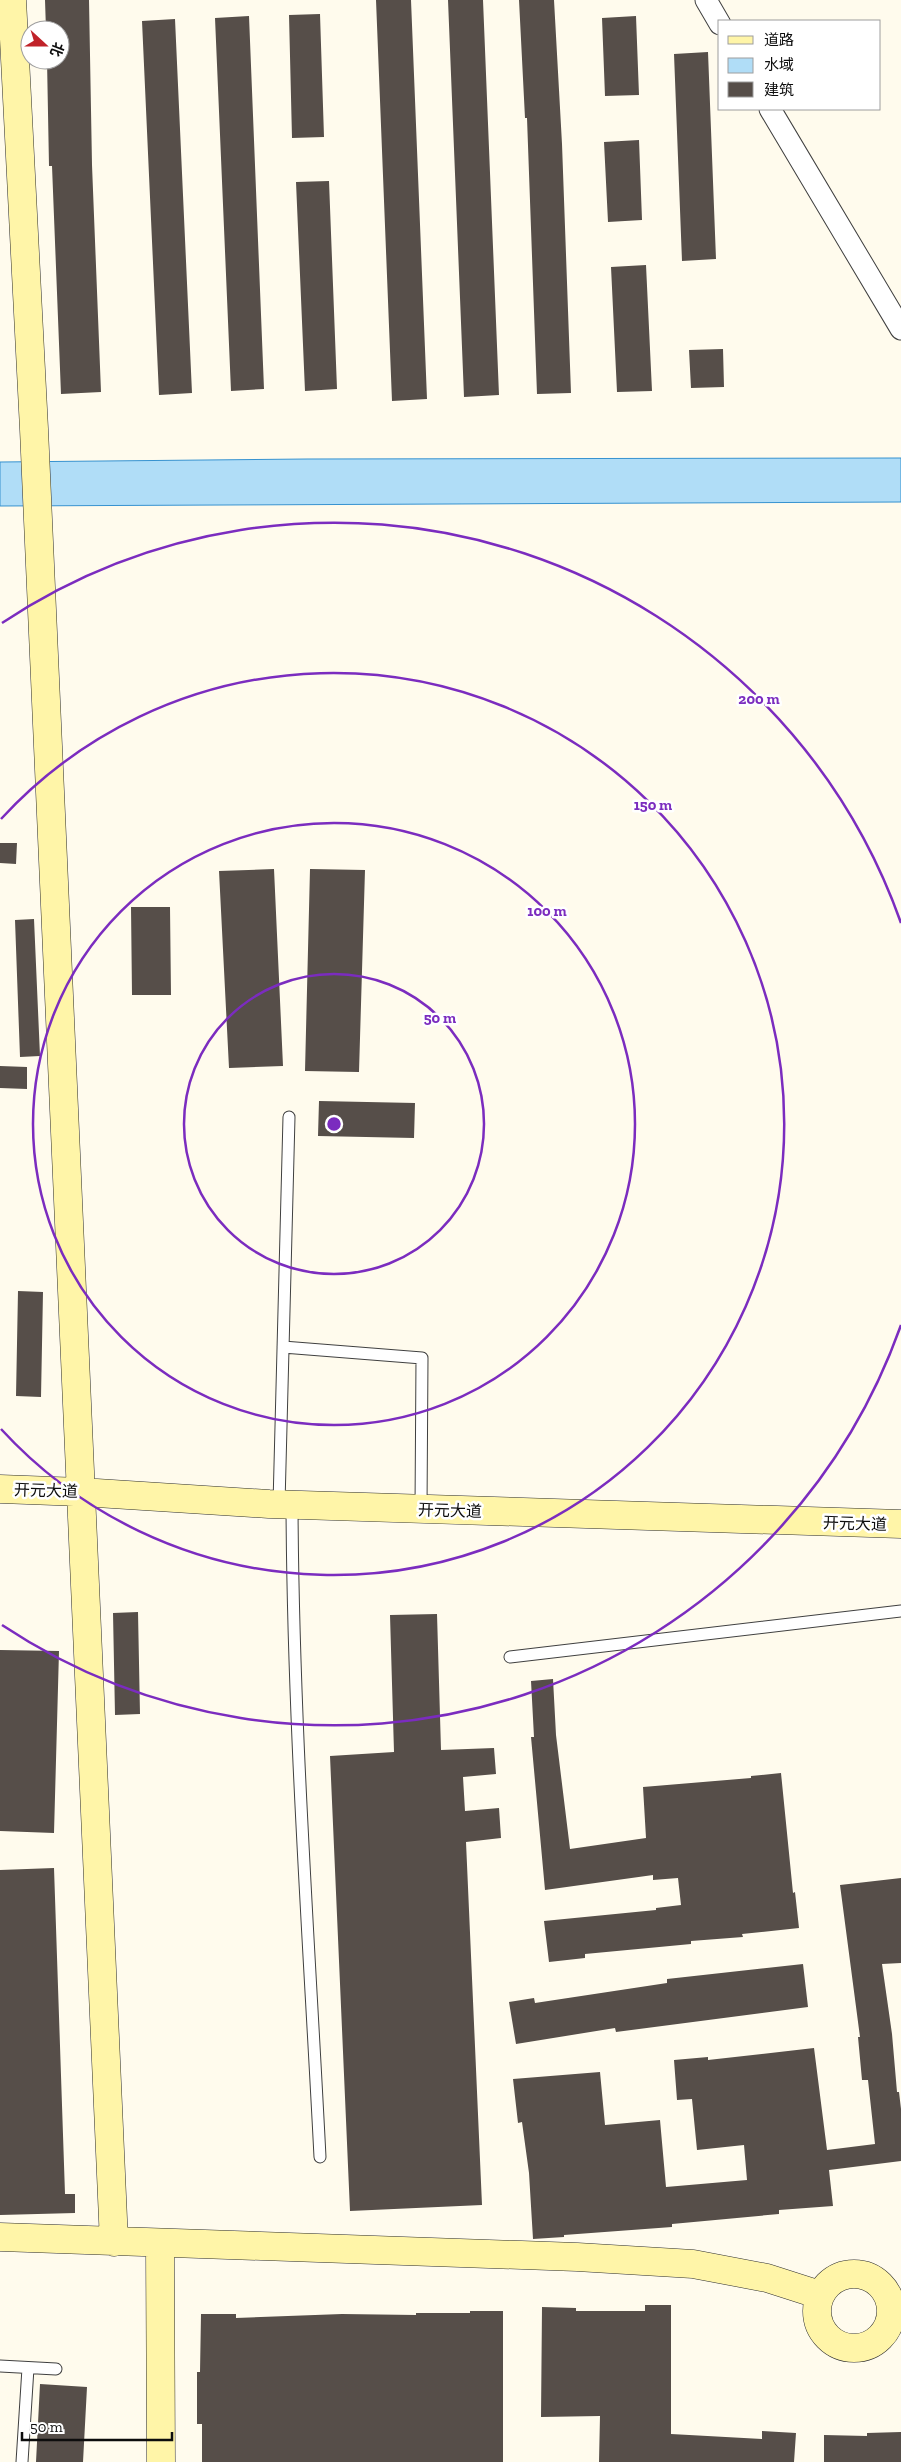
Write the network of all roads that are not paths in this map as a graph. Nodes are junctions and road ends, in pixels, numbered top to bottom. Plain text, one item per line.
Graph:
1 (12, 0) edge
2 (706, 0) edge
3 (718, 21) edge
4 (771, 110) edge
5 (901, 329) edge
6 (289, 1117) dead end
7 (283, 1347) junction
8 (0, 1489) edge
9 (81, 1492) junction
10 (286, 1504) junction
11 (420, 1509) junction
12 (901, 1524) edge
13 (901, 1611) edge
14 (510, 1657) dead end
15 (320, 2157) dead end
16 (0, 2237) edge
17 (114, 2242) junction
18 (160, 2244) junction
19 (820, 2295) junction
20 (896, 2323) edge
21 (0, 2366) edge
22 (28, 2368) junction
23 (56, 2369) dead end
24 (22, 2462) edge
25 (161, 2462) edge

1 - 9 street
2 - 3 street
4 - 5 street
6 - 7 lane
7 - 10 lane
7 - 11 lane
8 - 9 street, 开元大道
9 - 10 street, 开元大道
9 - 17 street
10 - 11 street, 开元大道
10 - 15 lane
11 - 12 street, 开元大道
13 - 14 lane
16 - 17 street
17 - 18 street
18 - 19 street
18 - 25 street
19 - 20 street
19 - 20 street
21 - 22 lane
22 - 23 lane
22 - 24 lane

